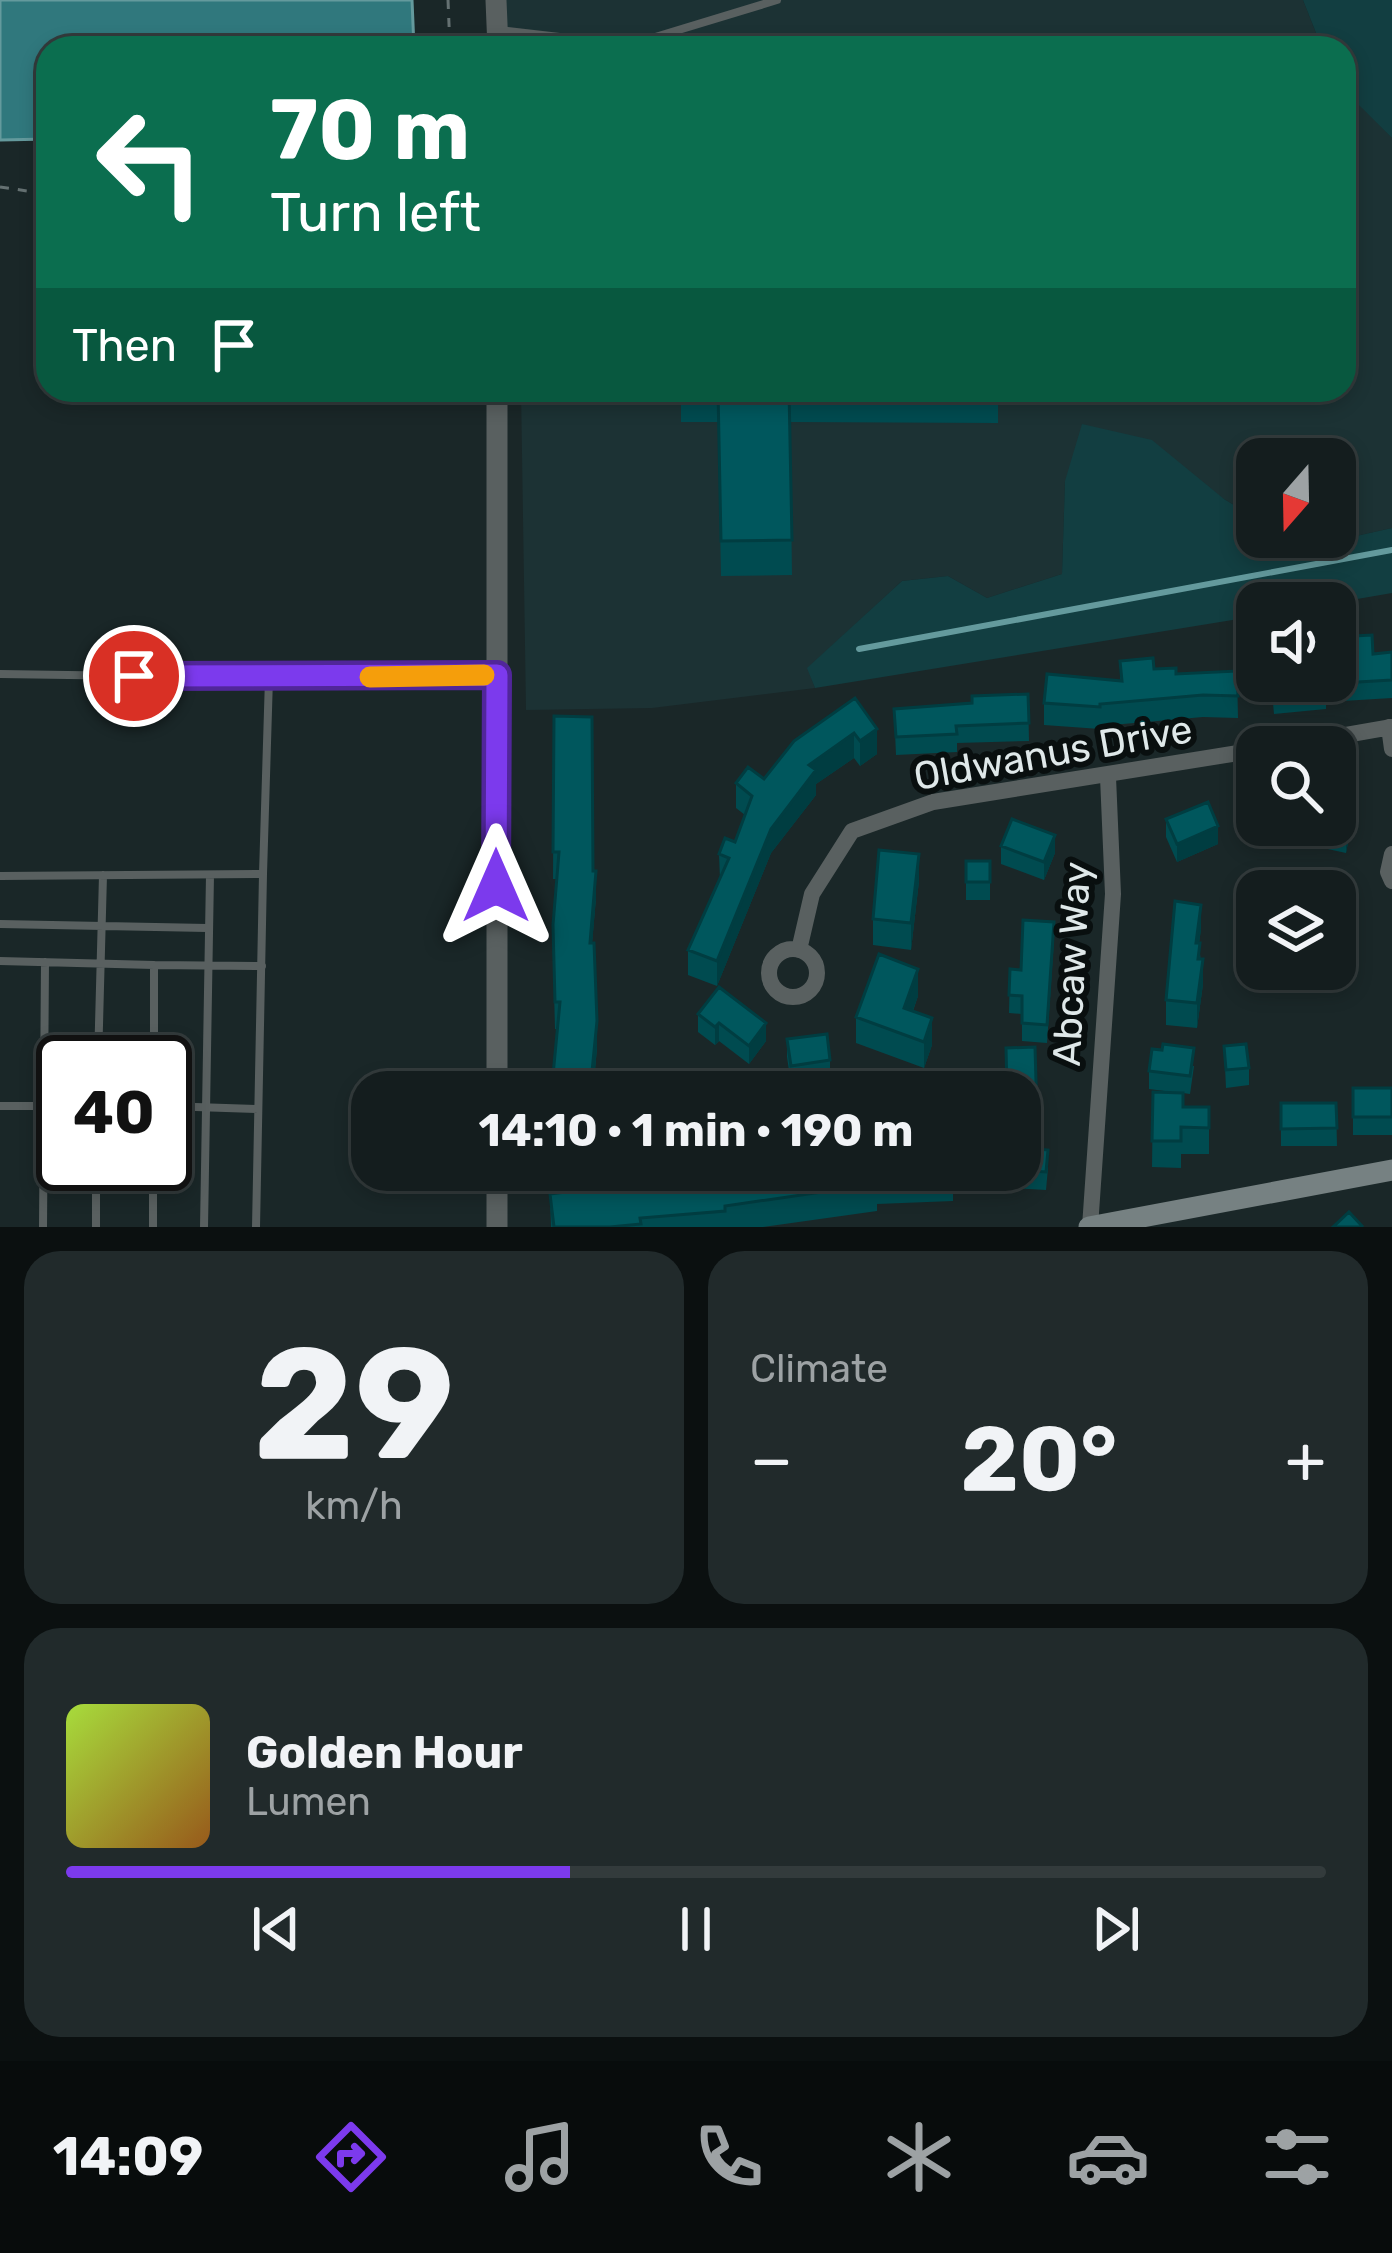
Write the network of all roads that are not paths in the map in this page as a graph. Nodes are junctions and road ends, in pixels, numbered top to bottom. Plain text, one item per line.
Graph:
1 (496, 0) edge
2 (772, 1) edge
3 (498, 36) edge
4 (658, 36) edge
5 (497, 402) edge
6 (0, 674) edge
7 (497, 675) junction
8 (268, 678) junction
9 (1390, 727) edge
10 (1356, 733) edge
11 (1392, 749) edge
12 (1236, 755) edge
13 (1108, 777) junction
14 (1392, 854) edge
15 (210, 874) junction
16 (263, 874) junction
17 (103, 875) junction
18 (0, 876) edge
19 (1392, 881) edge
20 (0, 924) edge
21 (101, 926) junction
22 (208, 928) junction
23 (799, 950) dead end
24 (0, 961) edge
25 (45, 962) junction
26 (99, 963) junction
27 (154, 964) junction
28 (206, 965) junction
29 (262, 966) junction
30 (44, 1035) edge
31 (98, 1035) edge
32 (154, 1035) edge
33 (497, 1071) edge
34 (0, 1106) edge
35 (36, 1106) edge
36 (192, 1107) edge
37 (205, 1107) junction
38 (258, 1109) junction
39 (1392, 1170) edge
40 (44, 1191) edge
41 (96, 1191) edge
42 (153, 1191) edge
43 (497, 1191) edge
44 (44, 1227) edge
45 (96, 1227) edge
46 (153, 1227) edge
47 (204, 1227) edge
48 (256, 1227) edge
49 (497, 1227) edge
50 (1089, 1227) edge

1 - 3 street
2 - 4 lane
5 - 7 street
6 - 8 lane
7 - 8 lane
7 - 33 street
8 - 16 lane
9 - 10 street
9 - 11 street
12 - 13 street, Oldwanus Drive
13 - 23 street, Oldwanus Drive
13 - 50 street, Abcaw Way
14 - 19 street
15 - 16 lane
15 - 17 lane
15 - 22 lane
16 - 29 lane
17 - 18 lane
17 - 21 lane
20 - 21 lane
21 - 22 lane
21 - 26 lane
22 - 28 lane
24 - 25 lane
25 - 26 lane
25 - 30 lane
26 - 27 lane
26 - 31 lane
27 - 28 lane
27 - 32 lane
28 - 29 lane
28 - 37 lane
29 - 38 lane
34 - 35 lane
36 - 37 lane
37 - 38 lane
37 - 47 lane
38 - 48 lane
39 - 50 main road
40 - 44 lane
41 - 45 lane
42 - 46 lane
43 - 49 street

